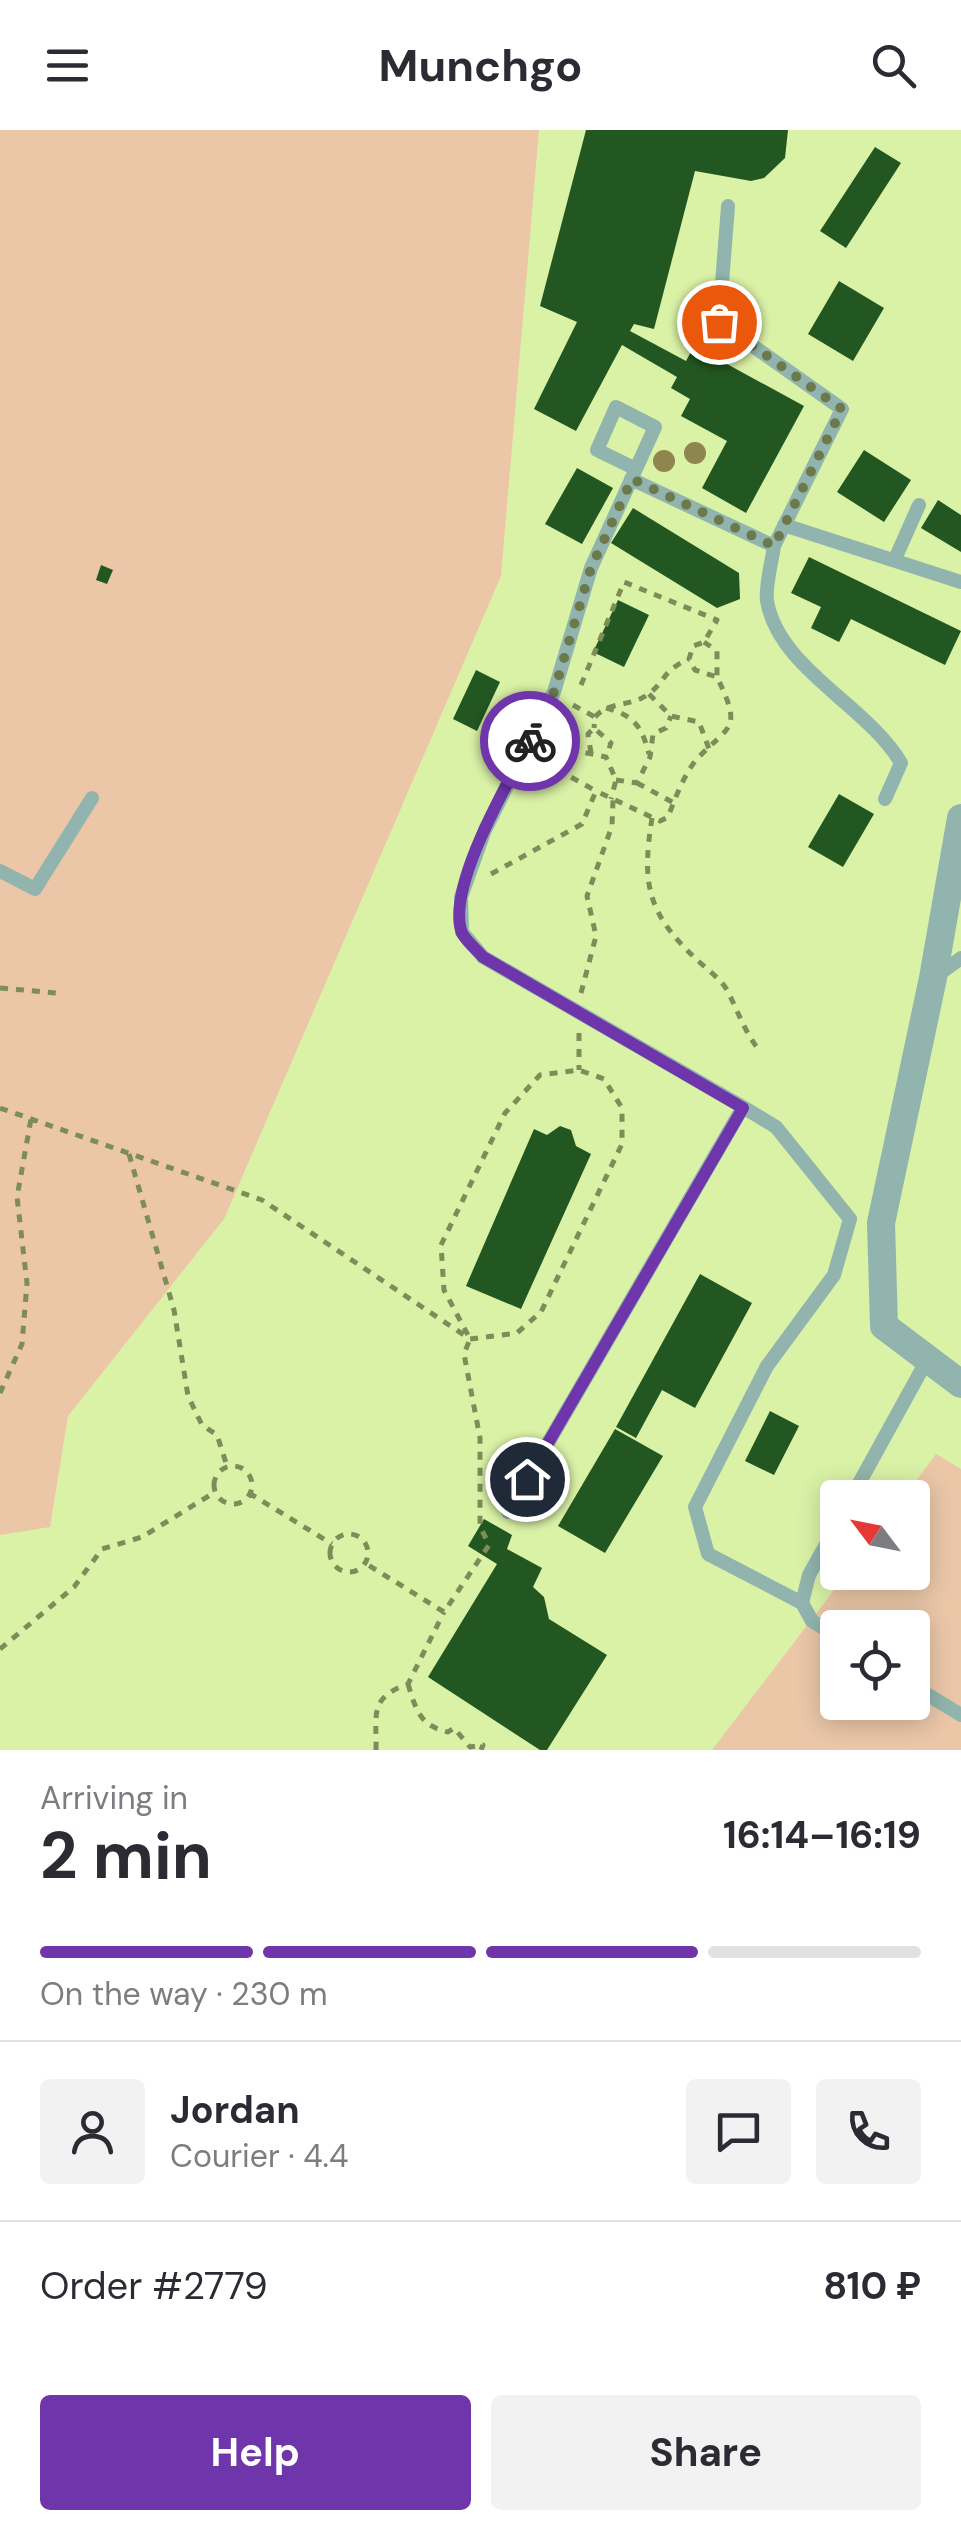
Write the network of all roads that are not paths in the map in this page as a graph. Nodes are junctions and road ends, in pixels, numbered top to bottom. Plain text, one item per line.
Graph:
1 (728, 206) dead end
2 (634, 474) junction
3 (919, 504) dead end
4 (784, 524) junction
5 (774, 546) junction
6 (895, 559) junction
7 (961, 582) edge
8 (92, 798) dead end
9 (885, 799) dead end
10 (961, 818) edge
11 (0, 871) edge
12 (961, 958) edge
13 (933, 978) junction
14 (743, 1108) junction
15 (927, 1360) junction
16 (961, 1384) edge
17 (861, 1480) edge
18 (508, 1512) dead end
19 (820, 1556) edge
20 (802, 1602) junction
21 (820, 1626) edge
22 (930, 1696) edge
23 (961, 1715) edge

1 - 4 lane
2 - 2 lane
2 - 5 lane
2 - 14 lane
3 - 6 lane
4 - 5 lane
4 - 6 lane
5 - 9 lane
6 - 7 lane
8 - 11 lane
10 - 13 street
12 - 13 lane
13 - 15 street
14 - 18 lane
14 - 20 lane
15 - 16 street
15 - 17 lane
19 - 20 lane
20 - 21 lane
22 - 23 lane

